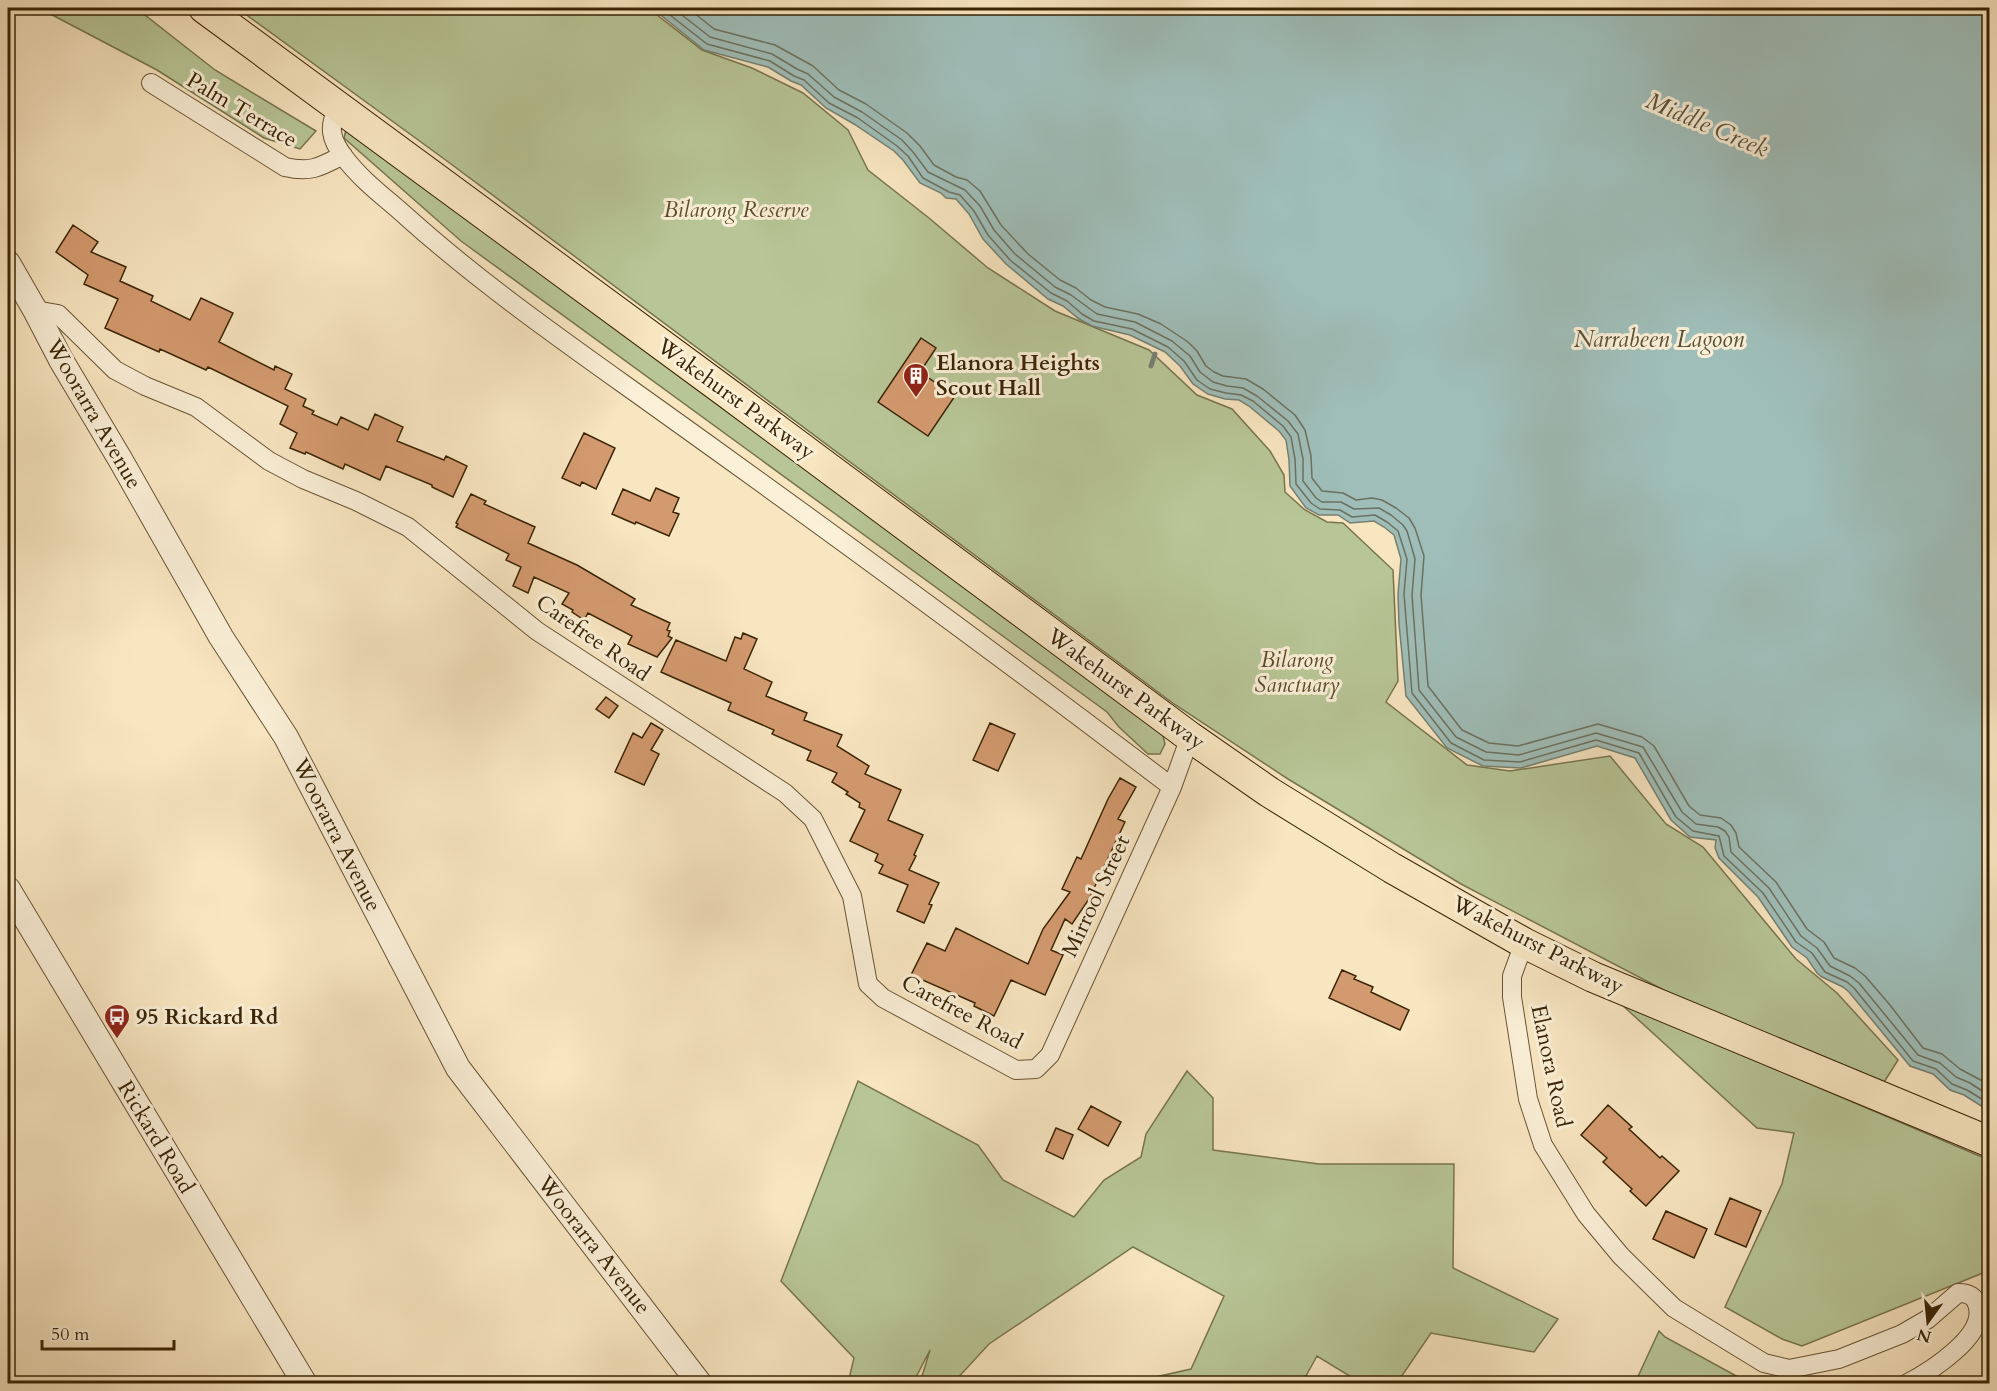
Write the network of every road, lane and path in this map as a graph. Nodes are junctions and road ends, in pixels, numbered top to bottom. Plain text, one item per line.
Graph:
1 (204, 8) edge
2 (151, 83) dead end
3 (339, 107) junction
4 (343, 155) junction
5 (8, 263) edge
6 (35, 310) junction
7 (1190, 737) junction
8 (1172, 788) junction
9 (8, 889) edge
10 (1524, 943) junction
11 (1036, 1069) joint
12 (1989, 1142) edge
13 (305, 1383) edge
14 (700, 1383) edge
15 (1906, 1383) edge

1 - 3 main road, Wakehurst Parkway
2 - 4 street, Palm Terrace
3 - 4 street
3 - 7 main road, Wakehurst Parkway
4 - 8 street
5 - 6 street, Woorarra Avenue
6 - 11 street, Carefree Road
6 - 14 street, Woorarra Avenue
7 - 8 street, Mirrool Street
7 - 10 main road, Wakehurst Parkway
8 - 11 street, Mirrool Street
9 - 13 street, Rickard Road
10 - 12 main road, Wakehurst Parkway
10 - 15 street, Elanora Road

